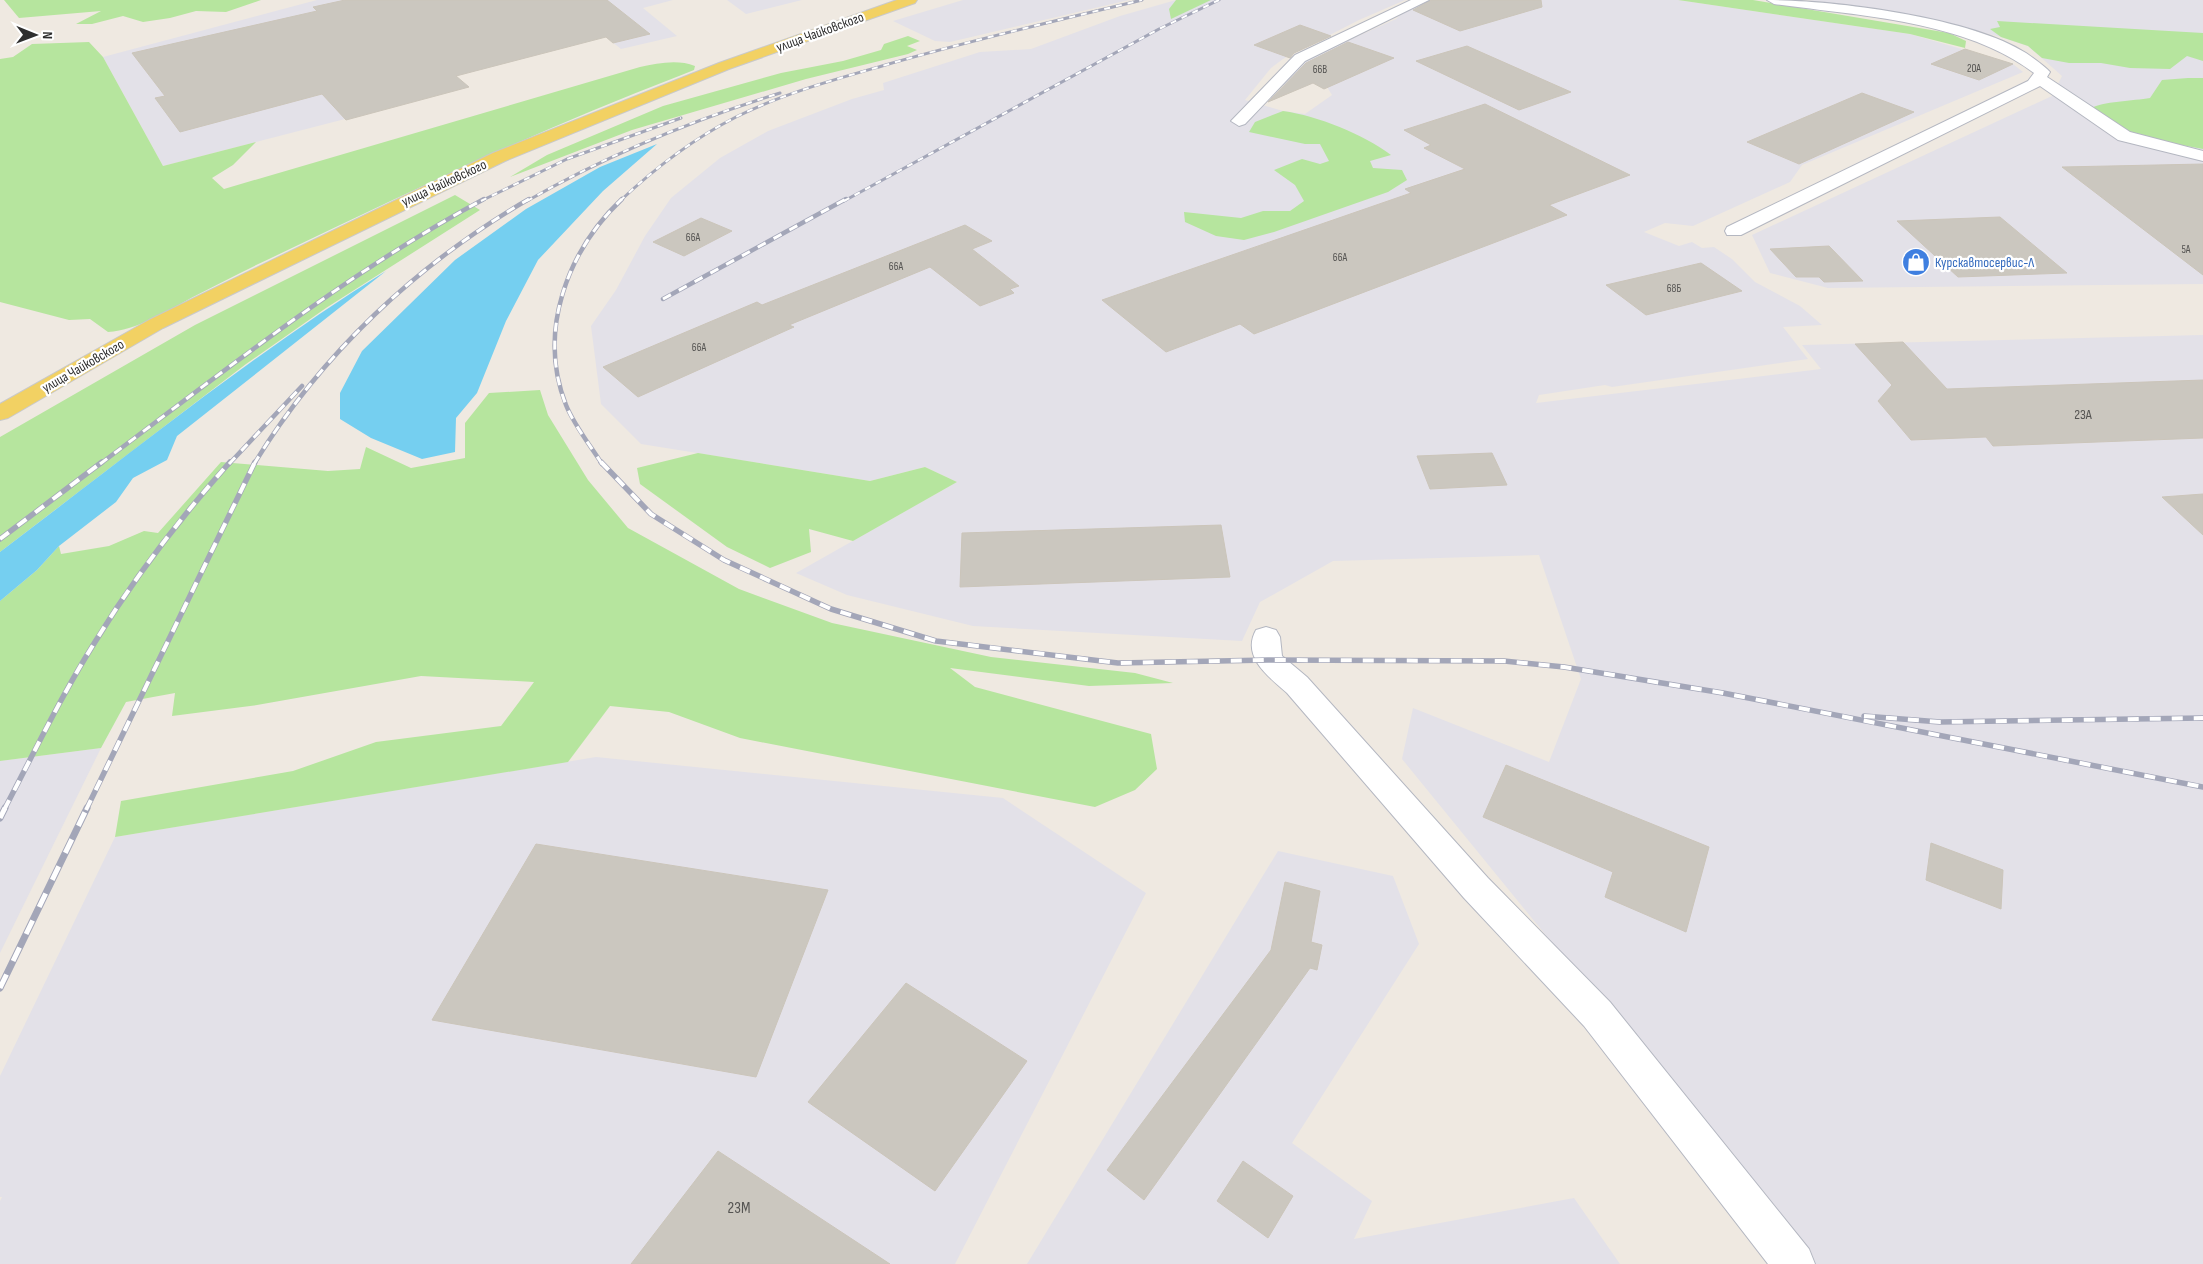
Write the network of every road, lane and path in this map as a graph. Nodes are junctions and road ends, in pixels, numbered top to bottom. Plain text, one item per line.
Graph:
1 (910, 0) edge
2 (1422, 0) edge
3 (1774, 0) edge
4 (2038, 78) junction
5 (1239, 121) dead end
6 (2203, 156) edge
7 (1734, 231) dead end
8 (0, 413) edge
9 (1266, 637) dead end
10 (1794, 1264) edge

1 - 8 main road, улица Чайковского
2 - 5 street
3 - 4 street
4 - 6 street
4 - 7 street
9 - 10 street

